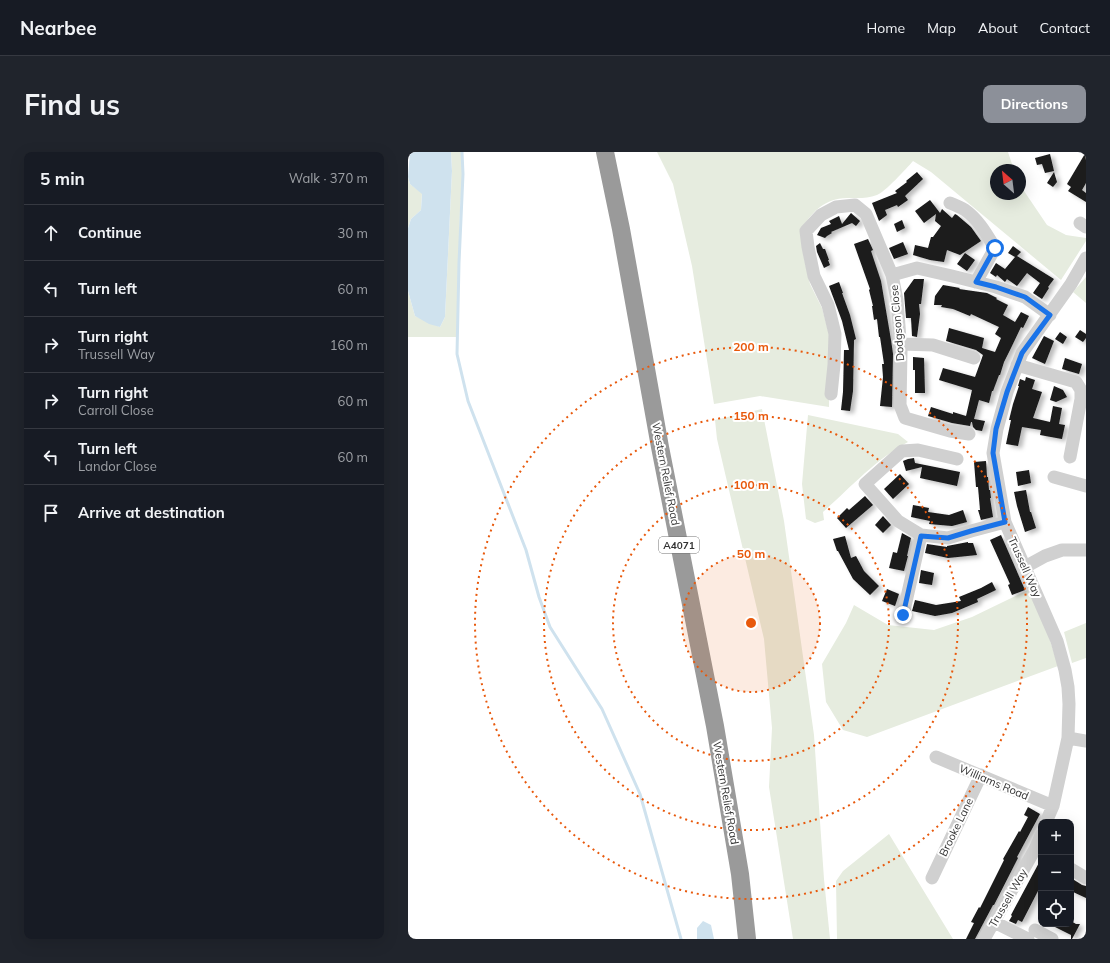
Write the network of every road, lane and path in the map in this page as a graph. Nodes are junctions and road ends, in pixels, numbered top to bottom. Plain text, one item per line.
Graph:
1 (605, 152) edge
2 (950, 203) dead end
3 (1086, 258) edge
4 (892, 275) junction
5 (976, 282) junction
6 (1050, 315) junction
7 (900, 344) junction
8 (974, 358) dead end
9 (1017, 365) junction
10 (831, 394) dead end
11 (969, 434) dead end
12 (1070, 457) dead end
13 (956, 459) dead end
14 (1054, 477) dead end
15 (1086, 486) edge
16 (1005, 522) junction
17 (921, 536) junction
18 (1086, 550) edge
19 (1025, 566) junction
20 (903, 615) dead end
21 (1068, 738) junction
22 (1086, 741) edge
23 (936, 757) dead end
24 (981, 775) junction
25 (1053, 806) junction
26 (1047, 819) edge
27 (1038, 850) edge
28 (1074, 871) edge
29 (932, 878) dead end
30 (1086, 878) edge
31 (994, 922) junction
32 (1032, 934) edge
33 (747, 939) edge
34 (984, 939) edge
35 (1052, 939) edge

1 - 33 highway, Western Relief Road / A4071
2 - 5 street
3 - 6 street, Trussell Way
4 - 5 street
4 - 7 street, Dodgson Close
4 - 10 street, Dodgson Close
5 - 6 street
6 - 9 street, Trussell Way
7 - 8 street
7 - 11 street, Dodgson Close
9 - 12 street
9 - 16 street, Trussell Way
13 - 17 street
14 - 15 street
16 - 17 street
16 - 19 street, Trussell Way
17 - 20 street
18 - 19 street
19 - 21 street, Trussell Way
21 - 22 street
21 - 25 street, Trussell Way
23 - 24 street, Williams Road
24 - 25 street, Williams Road
24 - 29 street, Brooke Lane
25 - 26 street, Trussell Way
27 - 31 street, Trussell Way
28 - 30 street
31 - 32 street
31 - 34 street, Trussell Way
32 - 35 street

